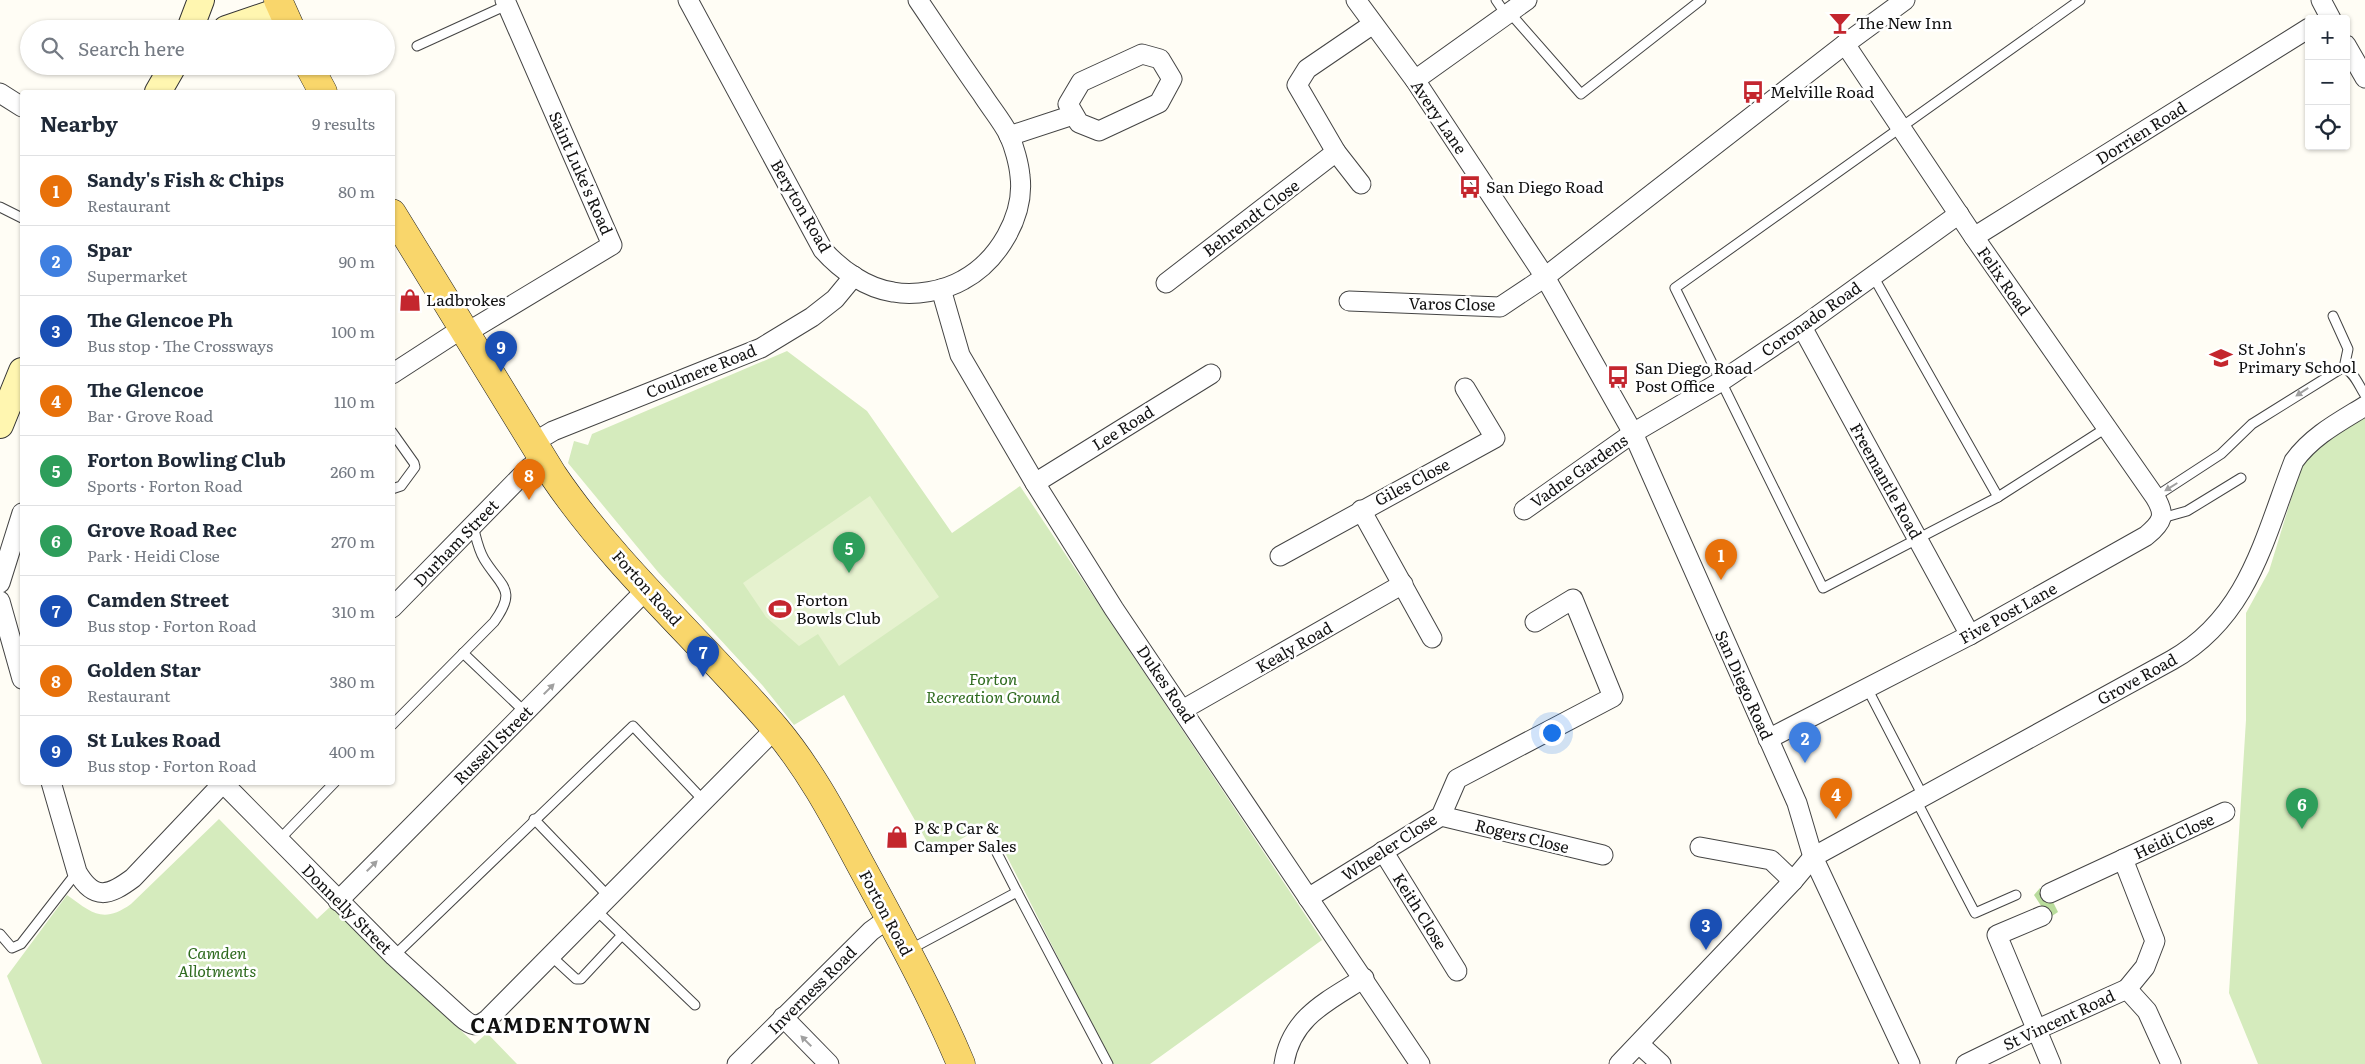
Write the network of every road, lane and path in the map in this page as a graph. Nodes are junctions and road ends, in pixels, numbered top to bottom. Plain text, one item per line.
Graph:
1 (201, 0) edge
2 (688, 0) edge
3 (918, 0) edge
4 (1356, 0) edge
5 (1496, 0) edge
6 (1527, 0) edge
7 (1701, 0) edge
8 (1905, 0) edge
9 (2080, 0) edge
10 (506, 2) edge
11 (284, 13) edge
12 (1509, 14) junction
13 (193, 20) edge
14 (259, 20) edge
15 (1373, 24) junction
16 (2305, 30) edge
17 (1845, 44) junction
18 (417, 46) dead end
19 (2350, 52) edge
20 (168, 75) edge
21 (314, 75) edge
22 (2365, 78) edge
23 (1415, 80) junction
24 (159, 90) edge
25 (322, 90) edge
26 (0, 93) edge
27 (20, 106) edge
28 (1073, 115) junction
29 (1901, 127) junction
30 (1009, 136) junction
31 (1336, 152) junction
32 (1361, 184) dead end
33 (0, 206) edge
34 (1959, 214) junction
35 (20, 217) edge
36 (395, 218) edge
37 (1974, 237) junction
38 (854, 276) junction
39 (1873, 276) junction
40 (1545, 277) junction
41 (1166, 283) dead end
42 (940, 290) junction
43 (1349, 301) dead end
44 (1564, 313) joint
45 (2333, 316) dead end
46 (1802, 328) junction
47 (464, 330) junction
48 (2344, 368) junction
49 (395, 372) edge
50 (1210, 374) dead end
51 (20, 377) edge
52 (1720, 382) junction
53 (1464, 388) dead end
54 (2365, 395) edge
55 (2365, 406) edge
56 (2, 420) edge
57 (2106, 428) junction
58 (1633, 433) junction
59 (395, 436) edge
60 (538, 450) junction
61 (2241, 478) dead end
62 (1035, 483) junction
63 (395, 487) edge
64 (1998, 497) junction
65 (2154, 497) junction
66 (1361, 510) junction
67 (1524, 510) dead end
68 (2162, 518) junction
69 (20, 519) edge
70 (473, 525) junction
71 (1917, 539) junction
72 (1280, 556) dead end
73 (0, 584) edge
74 (1404, 584) junction
75 (648, 589) junction
76 (0, 601) edge
77 (395, 605) edge
78 (1534, 622) dead end
79 (1970, 635) junction
80 (1432, 638) dead end
81 (463, 653) junction
82 (20, 672) edge
83 (1867, 688) junction
84 (1184, 709) junction
85 (526, 713) junction
86 (395, 722) edge
87 (776, 728) junction
88 (1768, 739) junction
89 (52, 785) edge
90 (221, 785) edge
91 (225, 785) edge
92 (332, 785) edge
93 (1920, 798) junction
94 (704, 801) junction
95 (2225, 812) dead end
96 (1441, 816) junction
97 (534, 820) junction
98 (278, 841) junction
99 (1700, 847) dead end
100 (1383, 851) junction
101 (997, 854) dead end
102 (1603, 855) dead end
103 (1813, 857) junction
104 (2123, 859) junction
105 (77, 872) junction
106 (1793, 881) junction
107 (1017, 892) junction
108 (2050, 893) dead end
109 (2016, 895) dead end
110 (1308, 898) junction
111 (338, 901) junction
112 (603, 904) junction
113 (2042, 916) dead end
114 (889, 918) junction
115 (0, 934) edge
116 (622, 935) junction
117 (906, 952) junction
118 (394, 956) junction
119 (551, 956) junction
120 (1457, 971) dead end
121 (1364, 978) junction
122 (2127, 989) junction
123 (695, 1005) dead end
124 (783, 1017) junction
125 (2038, 1029) junction
126 (1639, 1044) junction
127 (737, 1064) edge
128 (829, 1064) edge
129 (962, 1064) edge
130 (1108, 1064) edge
131 (1284, 1064) edge
132 (1420, 1064) edge
133 (1619, 1064) edge
134 (1661, 1064) edge
135 (1910, 1064) edge
136 (1966, 1064) edge
137 (2051, 1064) edge
138 (2171, 1064) edge

1 - 13 street
2 - 38 street, Beryton Road
3 - 30 street, Beryton Road
4 - 15 street, Avery Lane
5 - 12 lane
6 - 12 street
7 - 12 lane
8 - 17 street
9 - 29 lane
10 - 18 lane
10 - 47 street, Saint Luke's Road
11 - 14 street
12 - 23 street
15 - 23 street, Avery Lane
15 - 31 street
16 - 37 street, Dorrien Road
17 - 29 street, Felix Road
17 - 40 street
19 - 22 street
20 - 24 street
21 - 25 main road
23 - 40 street, Avery Lane
26 - 27 street
28 - 28 street
28 - 30 street
29 - 34 street, Felix Road
29 - 52 lane
30 - 42 street, Beryton Road
31 - 32 street
31 - 41 street, Behrendt Close
33 - 35 lane
34 - 37 street, Felix Road
34 - 39 street, Coronado Road
36 - 47 main road, Forton Road
37 - 57 street, Felix Road
38 - 42 street, Beryton Road
38 - 60 street, Coulmere Road
39 - 46 street, Coronado Road
39 - 64 lane
40 - 43 street, Varos Close
40 - 44 street, Avery Lane
42 - 62 street, Dukes Road
44 - 58 street, San Diego Road
45 - 48 lane
46 - 52 street, Coronado Road
46 - 71 street, Freemantle Road
47 - 49 street
47 - 60 main road, Forton Road
48 - 54 lane
48 -> 65 lane
50 - 62 street, Lee Road
51 - 56 street
52 - 58 street, Coronado Road
52 - 71 lane
53 - 66 street, Giles Close
55 - 93 street, Grove Road
57 - 64 lane
57 - 65 street, Felix Road
58 - 67 street, Vadne Gardens
58 - 88 street, San Diego Road
59 - 63 lane
60 - 70 street, Durham Street
60 - 75 main road, Forton Road
61 - 68 lane
62 - 84 street, Dukes Road
64 - 71 lane
65 - 68 street, Felix Road
66 - 72 street, Giles Close
66 - 74 street
68 - 79 street, Five Post Lane
69 - 73 street
70 - 77 street, Durham Street
70 - 81 lane
71 - 79 street, Freemantle Road
74 - 80 street
74 - 84 street, Kealy Road
85 -> 75 street, Russell Street
75 - 87 main road, Forton Road
76 - 82 street
78 - 96 street, Wheeler Close
79 - 83 street, Five Post Lane
81 - 85 lane
81 - 86 lane
83 - 88 street, Five Post Lane
83 - 93 lane
84 - 110 street, Dukes Road
111 -> 85 street, Russell Street
87 - 94 street
87 - 114 main road, Forton Road
88 - 103 street, San Diego Road
89 - 105 street
90 - 105 street
91 - 98 street, Donnelly Street
92 - 98 lane
93 - 103 street, Grove Road
93 - 109 lane
94 - 97 lane
94 - 112 street
95 - 104 street, Heidi Close
96 - 100 street, Wheeler Close
96 - 102 street, Rogers Close
97 - 112 lane
97 - 118 lane
98 - 111 street, Donnelly Street
99 - 106 street
100 - 110 street, Wheeler Close
100 - 120 street, Keith Close
101 - 107 lane
103 - 106 street
103 - 135 street, San Diego Road
104 - 108 street, Heidi Close
104 - 122 street, Heidi Close
105 - 115 lane
106 - 126 street
107 - 117 lane
107 - 130 lane
110 - 121 street, Dukes Road
111 - 118 street, Donnelly Street
112 - 116 lane
112 - 119 street
113 - 125 street
114 - 117 main road, Forton Road
114 - 124 street, Inverness Road
116 - 119 lane
116 - 123 lane
117 - 129 main road, Forton Road
118 - 119 street, Donnelly Street
121 - 131 street
121 - 132 street, Dukes Road
122 - 125 street, St Vincent Road
122 - 138 street, St Vincent Road
124 - 127 street, Inverness Road
128 -> 124 street
125 - 136 street, St Vincent Road
125 - 137 street
126 - 133 street
126 - 134 street

